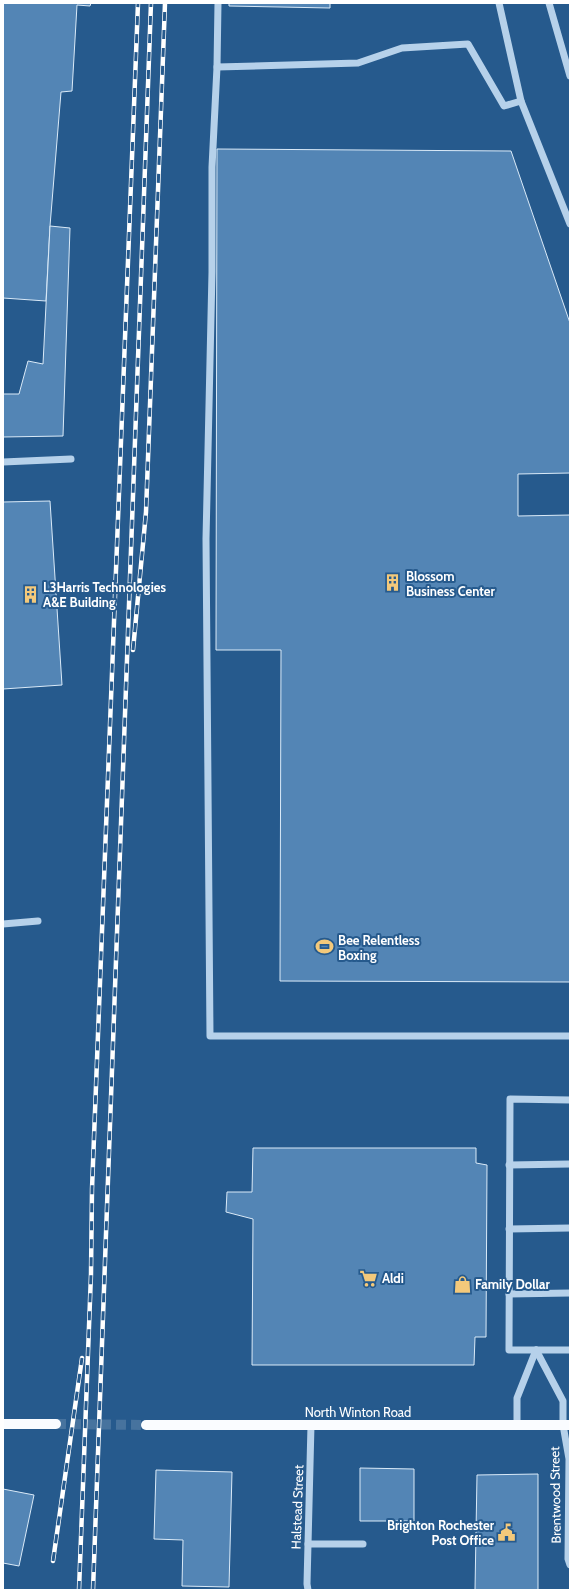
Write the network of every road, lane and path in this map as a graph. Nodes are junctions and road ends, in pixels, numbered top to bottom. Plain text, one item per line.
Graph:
1 (218, 3) edge
2 (499, 3) edge
3 (549, 3) edge
4 (217, 67) junction
5 (570, 76) edge
6 (521, 101) junction
7 (570, 224) edge
8 (71, 460) dead end
9 (3, 462) edge
10 (38, 921) dead end
11 (3, 924) edge
12 (570, 1036) edge
13 (570, 1100) edge
14 (510, 1164) junction
15 (570, 1164) edge
16 (509, 1228) junction
17 (570, 1228) edge
18 (570, 1293) edge
19 (509, 1294) junction
20 (536, 1350) junction
21 (570, 1350) edge
22 (3, 1424) edge
23 (56, 1424) tunnel mouth
24 (146, 1425) tunnel mouth
25 (311, 1425) junction
26 (517, 1425) junction
27 (567, 1425) edge
28 (569, 1497) edge
29 (308, 1544) junction
30 (363, 1544) dead end
31 (569, 1561) edge
32 (308, 1590) edge

1 - 4 street
2 - 6 street
3 - 5 street
4 - 6 street
4 - 12 street
6 - 7 street
8 - 9 street
10 - 11 street
13 - 14 street
14 - 15 street
14 - 16 street
16 - 17 street
16 - 19 street
18 - 19 street
19 - 20 street
20 - 21 street
20 - 26 street
20 - 27 street, Brentwood Street
22 - 23 main road
24 - 25 main road, North Winton Road
25 - 26 main road, North Winton Road
25 - 29 street, Halstead Street
26 - 27 main road, North Winton Road
27 - 28 street, Brentwood Street
28 - 31 street, Brentwood Street
29 - 30 street
29 - 32 street, Halstead Street

